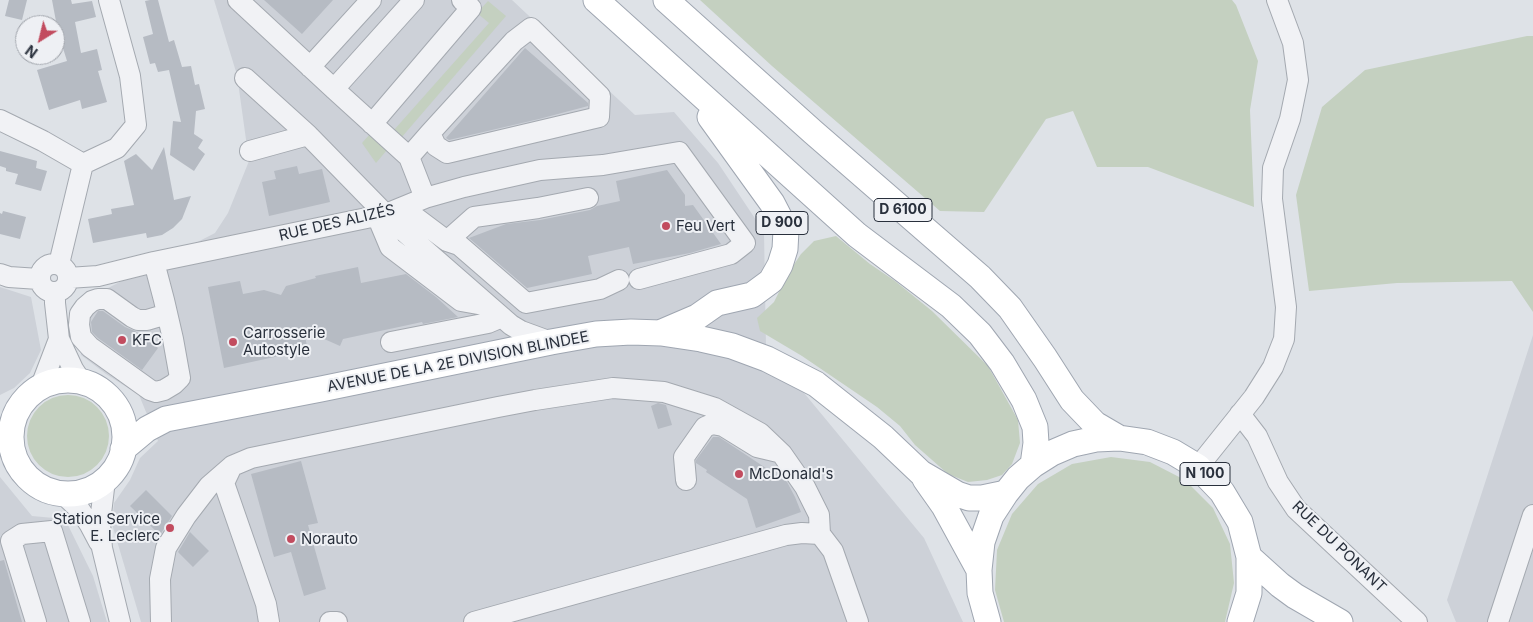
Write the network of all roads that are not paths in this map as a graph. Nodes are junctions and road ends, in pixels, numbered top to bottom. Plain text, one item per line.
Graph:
1 (109, 0) edge
2 (238, 0) edge
3 (371, 0) edge
4 (414, 0) edge
5 (462, 0) edge
6 (596, 0) edge
7 (666, 0) edge
8 (1277, 0) edge
9 (310, 67) junction
10 (675, 71) junction
11 (245, 78) dead end
12 (334, 90) junction
13 (0, 120) edge
14 (372, 124) junction
15 (430, 133) junction
16 (308, 135) junction
17 (250, 151) dead end
18 (409, 156) junction
19 (83, 164) junction
20 (425, 198) junction
21 (588, 198) dead end
22 (389, 213) junction
23 (448, 241) junction
24 (154, 262) junction
25 (0, 274) edge
26 (61, 278) junction
27 (496, 311) junction
28 (167, 314) junction
29 (660, 333) junction
30 (59, 339) junction
31 (391, 342) dead end
32 (551, 342) junction
33 (81, 381) junction
34 (41, 386) junction
35 (114, 404) junction
36 (10, 409) edge
37 (1240, 414) junction
38 (166, 419) junction
39 (1119, 438) junction
40 (124, 449) junction
41 (7, 450) edge
42 (782, 454) junction
43 (1033, 465) junction
44 (232, 466) junction
45 (1198, 467) junction
46 (921, 473) junction
47 (104, 480) junction
48 (686, 480) dead end
49 (62, 493) junction
50 (1006, 493) junction
51 (1533, 516) edge
52 (820, 534) junction
53 (102, 548) junction
54 (1249, 557) junction
55 (979, 570) junction
56 (36, 622) edge
57 (80, 622) edge
58 (120, 622) edge
59 (161, 622) edge
60 (269, 622) edge
61 (330, 622) edge
62 (337, 622) edge
63 (474, 622) edge
64 (858, 622) edge
65 (988, 622) edge
66 (1240, 622) edge
67 (1340, 622) edge
68 (1417, 622) edge
69 (1498, 622) edge

1 - 19 street
2 - 9 street
3 - 9 street
4 - 12 street
5 - 14 street
6 - 10 main road, D 6100
7 - 39 main road, D 6100
8 - 37 street
9 - 12 street
10 - 29 main road, D 900
10 - 43 main road, D 6100
11 - 16 street
12 - 14 street
13 - 19 street
14 - 18 street
15 - 15 street
15 - 18 street
16 - 17 street
16 - 22 street
18 - 20 street
19 - 26 street
20 - 22 street, RUE DES ALIZÉS
20 - 23 street, RUE DES ALIZÉS
21 - 23 street
22 - 23 street
22 - 24 street, RUE DES ALIZÉS
22 - 27 street
24 - 26 street, RUE DES ALIZÉS
24 - 28 street
25 - 26 street
26 - 30 street
27 - 31 street
27 - 32 street
28 - 28 street
29 - 32 main road, AVENUE DE LA 2E DIVISION BLINDEE / D 900
29 - 46 main road, AVENUE DE LA 2E DIVISION BLINDEE / D 900
30 - 33 street
30 - 34 street
32 - 38 main road, AVENUE DE LA 2E DIVISION BLINDEE / D 900
33 - 34 main road, D 900
33 - 35 main road, D 900
34 - 36 main road, D 900
35 - 38 main road, AVENUE DE LA 2E DIVISION BLINDEE / D 900
35 - 40 main road, D 900
36 - 41 main road, D 900
37 - 45 street
37 - 68 street, RUE DU PONANT
38 - 40 main road, AVENUE DE LA 2E DIVISION BLINDEE / D 900
39 - 43 main road, N 100
39 - 45 main road, N 100
40 - 47 main road, D 900
41 - 49 main road, D 900
42 - 44 street
42 - 48 street
42 - 52 street
43 - 50 main road, N 100
44 - 59 street
44 - 60 street
45 - 54 main road, N 100
46 - 50 main road, AVENUE DE LA 2E DIVISION BLINDEE / D 900
46 - 55 main road, AVENUE DE LA 2E DIVISION BLINDEE / D 900
47 - 49 main road, D 900
47 - 53 street
49 - 53 street
50 - 55 main road, N 100
51 - 69 street
52 - 63 street
52 - 64 street
53 - 58 street
54 - 66 main road, N 100
54 - 67 main road
55 - 65 main road, N 100
56 - 57 street
61 - 62 street

